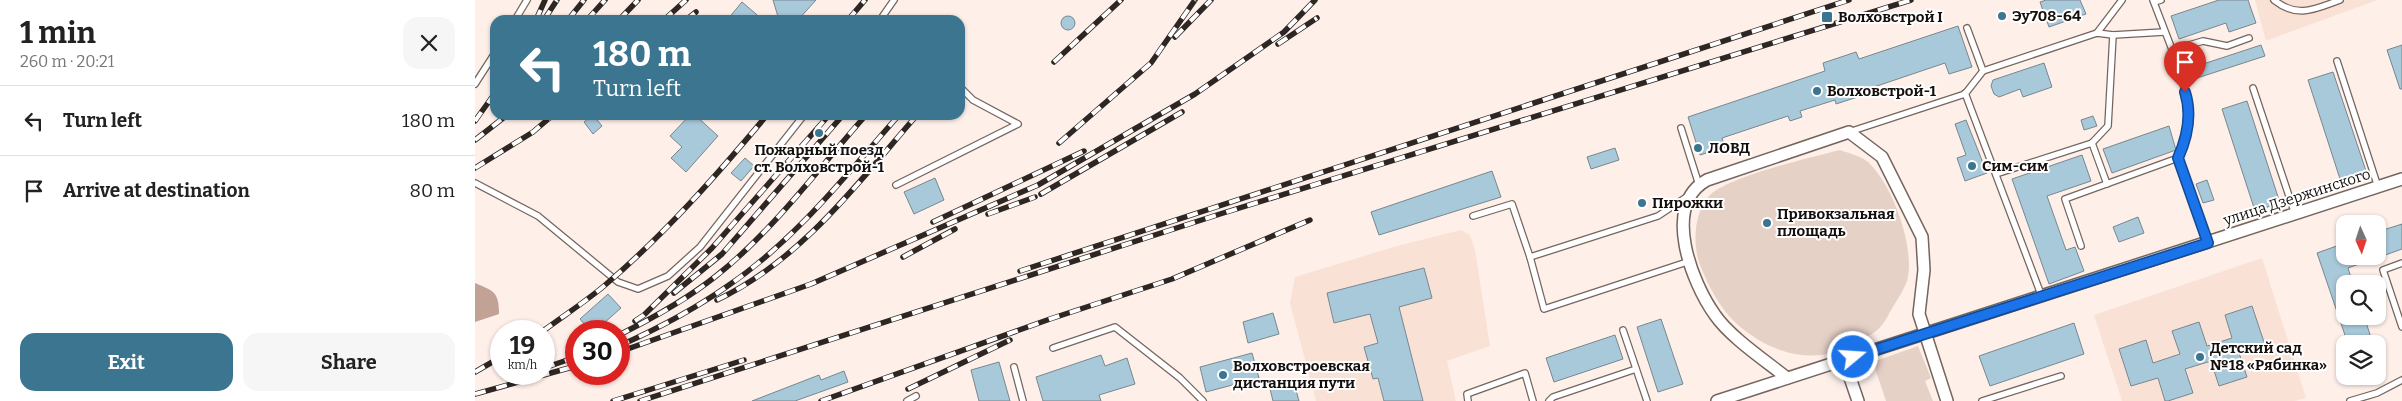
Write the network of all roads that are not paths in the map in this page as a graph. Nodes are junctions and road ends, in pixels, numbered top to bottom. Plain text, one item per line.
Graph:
1 (527, 0) edge
2 (894, 0) edge
3 (2122, 0) edge
4 (2161, 0) edge
5 (2274, 0) edge
6 (2340, 0) edge
7 (2153, 1) edge
8 (518, 15) edge
9 (885, 15) edge
10 (1967, 28) dead end
11 (2164, 32) junction
12 (2097, 33) junction
13 (2113, 35) junction
14 (2249, 38) dead end
15 (2172, 50) junction
16 (490, 61) edge
17 (2337, 61) dead end
18 (1983, 71) junction
19 (475, 84) edge
20 (2253, 88) dead end
21 (965, 92) edge
22 (1965, 93) junction
23 (800, 120) edge
24 (1681, 128) dead end
25 (1849, 132) junction
26 (2092, 143) junction
27 (2178, 158) junction
28 (1996, 174) junction
29 (2402, 179) edge
30 (475, 183) edge
31 (2107, 184) junction
32 (895, 185) dead end
33 (2378, 187) junction
34 (1696, 189) junction
35 (2295, 214) junction
36 (1473, 216) dead end
37 (2208, 243) junction
38 (2081, 246) dead end
39 (1530, 257) junction
40 (1687, 262) junction
41 (2402, 263) edge
42 (2041, 296) junction
43 (2402, 327) edge
44 (1623, 330) dead end
45 (1925, 334) junction
46 (1053, 348) dead end
47 (1844, 360) junction
48 (1014, 367) dead end
49 (1636, 369) junction
50 (2061, 376) dead end
51 (1787, 378) junction
52 (2402, 380) edge
53 (916, 396) dead end
54 (907, 401) edge
55 (1023, 401) edge
56 (1203, 401) edge
57 (1468, 401) edge
58 (1533, 401) edge
59 (1549, 401) edge
60 (1647, 401) edge
61 (1720, 401) edge
62 (1858, 401) edge
63 (1947, 401) edge
64 (1983, 401) edge
65 (2350, 401) edge

1 - 8 lane
2 - 9 lane
3 - 12 lane
4 - 7 lane
5 - 6 lane
7 - 11 lane
10 - 18 lane
11 - 13 lane
11 - 15 lane
12 - 13 lane
12 - 18 lane
13 - 26 lane
14 - 15 lane
15 - 27 lane
16 - 19 lane
17 - 33 lane
18 - 22 lane
20 - 35 lane
21 - 32 lane
22 - 25 lane
22 - 28 lane
23 - 30 lane
24 - 34 lane
25 - 34 street
25 - 45 street
26 - 28 lane
26 - 31 lane
27 - 31 lane
27 - 37 lane
28 - 42 lane
29 - 33 street, улица Дзержинского
31 - 38 lane
33 - 35 street, улица Дзержинского
34 - 39 lane
34 - 40 street
35 - 37 street, улица Дзержинского
36 - 39 lane
37 - 42 street, улица Дзержинского
39 - 40 lane
40 - 51 street
41 - 43 lane
42 - 45 street, улица Дзержинского
44 - 49 lane
45 - 47 street, улица Дзержинского
45 - 63 street
46 - 56 lane
47 - 51 street, улица Дзержинского
47 - 62 street
48 - 55 lane
49 - 59 lane
49 - 60 lane
50 - 64 lane
51 - 61 street, улица Дзержинского
52 - 65 lane
53 - 54 lane
57 - 58 lane

